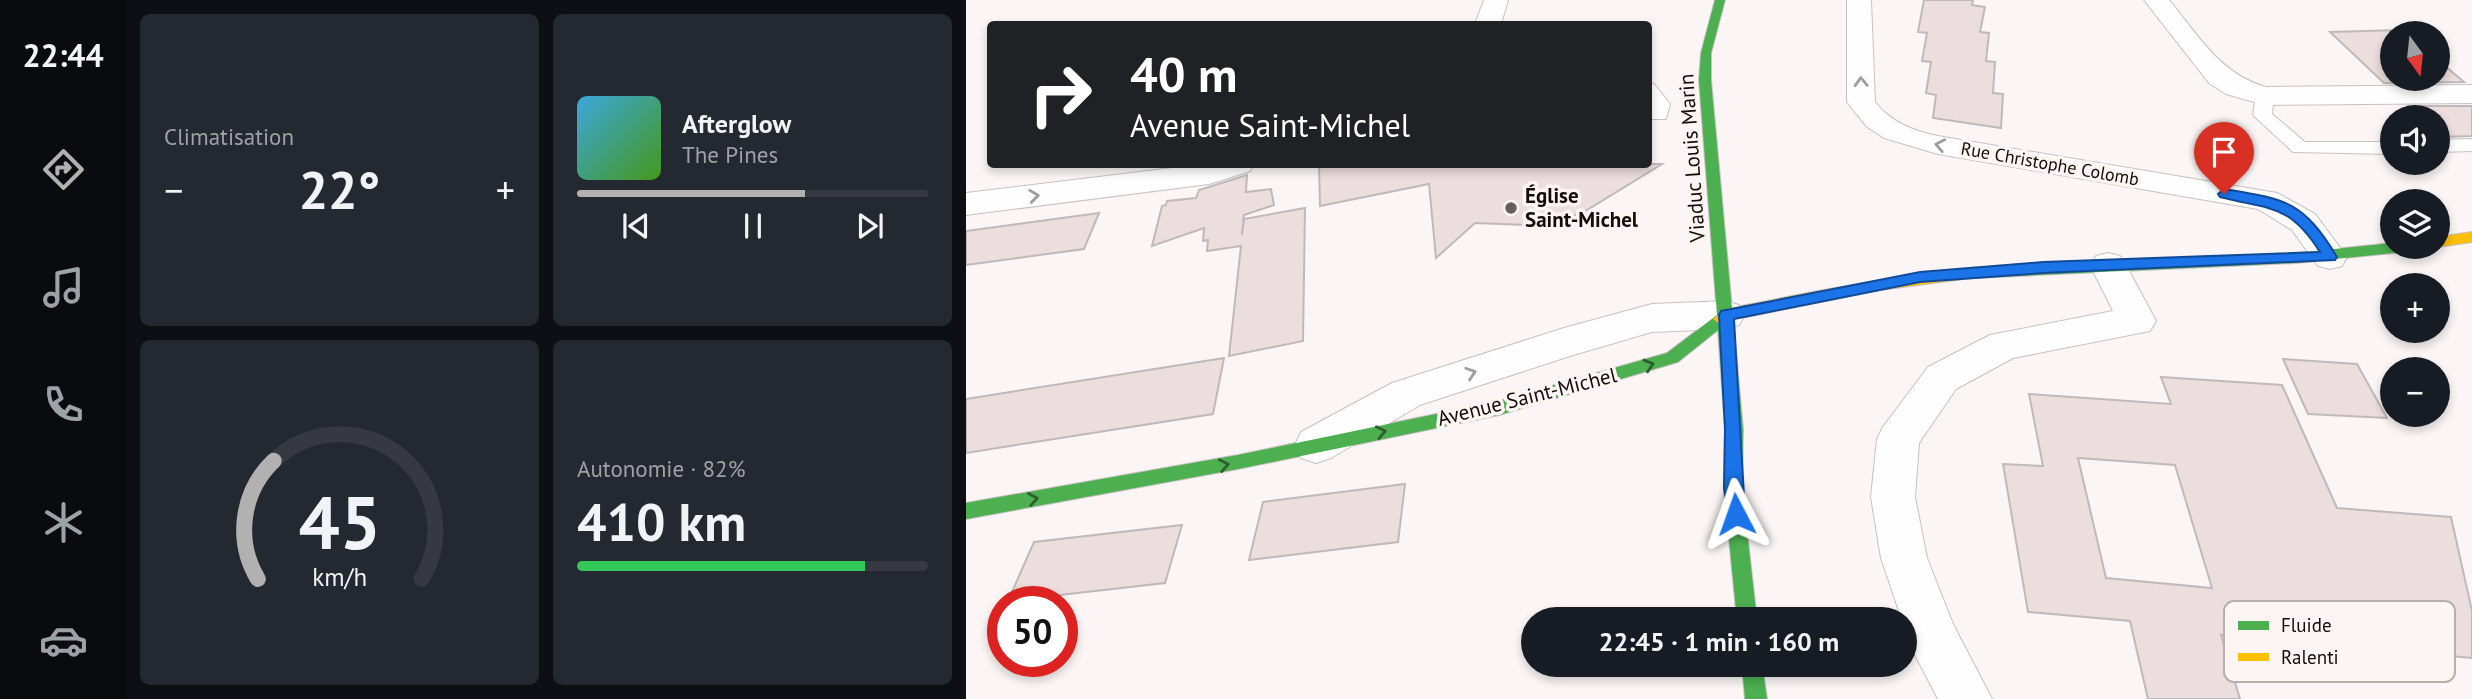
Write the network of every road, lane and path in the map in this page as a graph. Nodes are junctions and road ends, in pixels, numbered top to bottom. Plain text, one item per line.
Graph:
1 (1496, 0) edge
2 (1720, 0) edge
3 (1859, 0) edge
4 (2156, 0) edge
5 (1489, 21) edge
6 (1652, 93) edge
7 (2472, 94) edge
8 (2265, 96) junction
9 (1659, 115) dead end
10 (2472, 145) edge
11 (2450, 146) edge
12 (2380, 148) edge
13 (1227, 168) edge
14 (966, 204) edge
15 (2472, 237) edge
16 (2450, 240) edge
17 (2380, 250) edge
18 (2330, 257) junction
19 (2108, 265) junction
20 (1726, 315) junction
21 (1314, 446) joint
22 (966, 511) edge
23 (1746, 607) edge
24 (1753, 677) edge
25 (1756, 699) edge
26 (1966, 699) edge

1 - 5 street
2 - 20 main road, Viaduc Louis Marin
18 -> 3 street, Rue Christophe Colomb
4 - 8 street
6 - 9 lane
7 - 8 street
8 - 12 lane
10 - 11 lane
14 -> 13 street
15 - 16 main road
17 - 18 main road, Avenue Saint-Michel
18 - 19 main road, Avenue Saint-Michel
19 - 20 main road, Avenue Saint-Michel
19 - 26 street
21 -> 20 street, Avenue Saint-Michel
20 - 23 main road, Viaduc Louis Marin
22 -> 21 main road, Avenue Saint-Michel
24 - 25 main road

